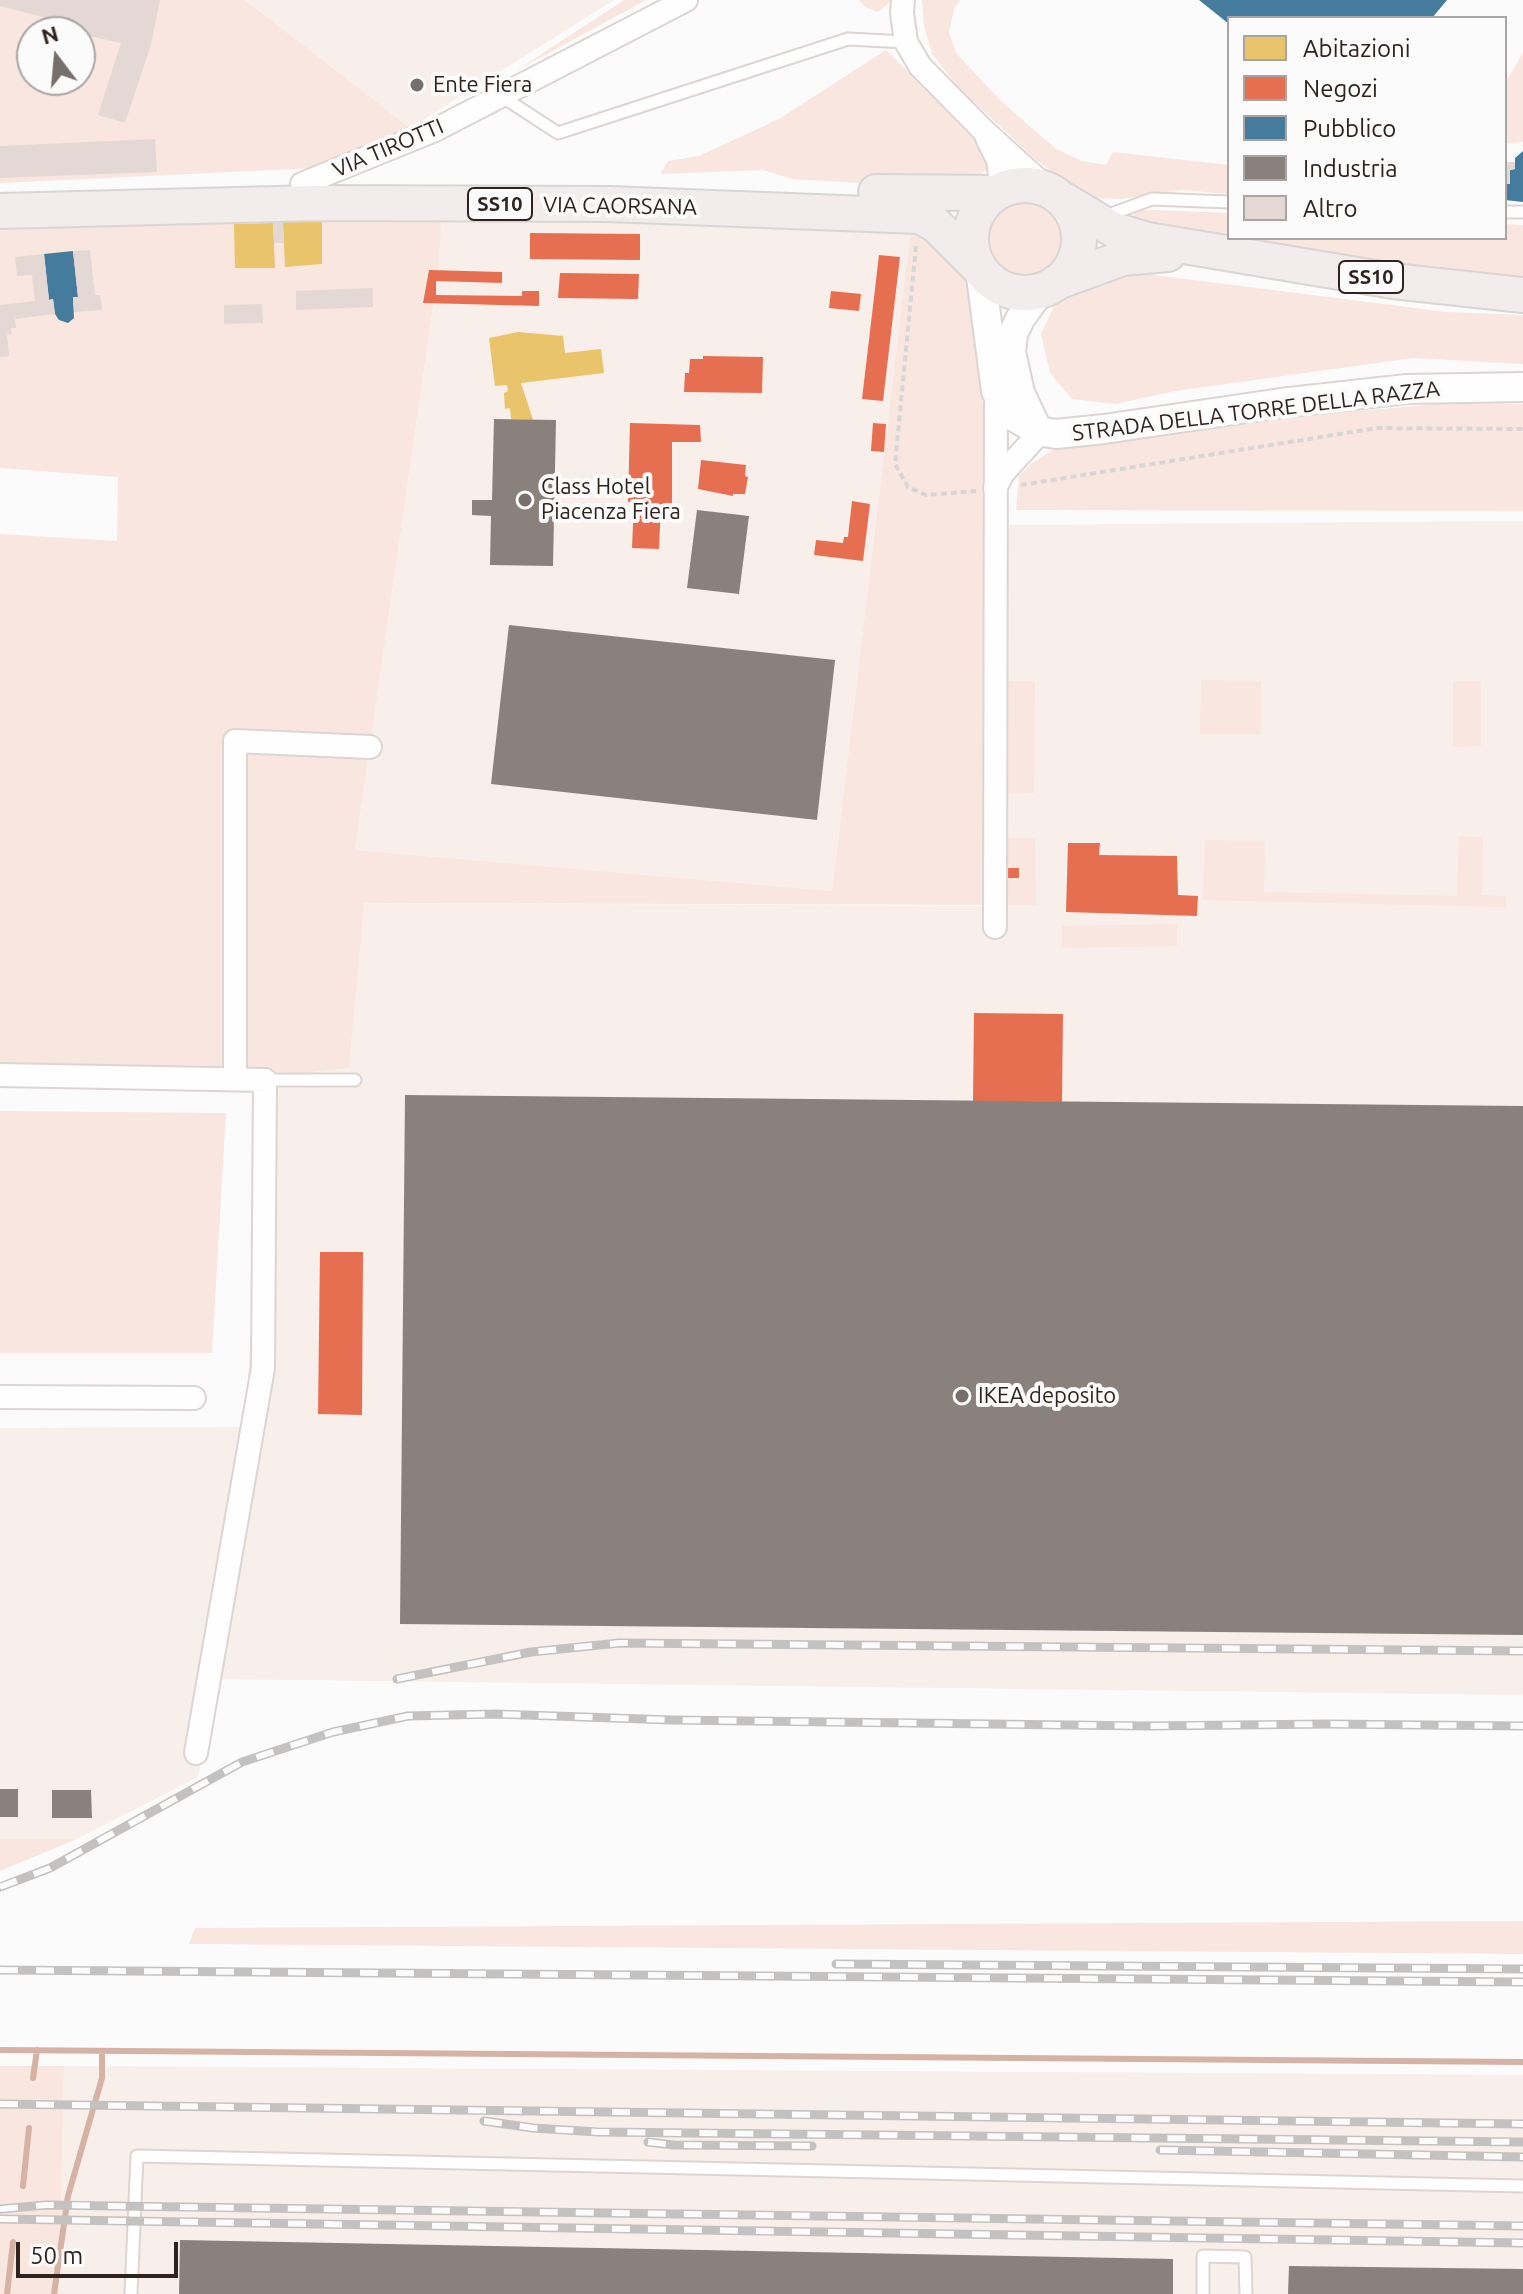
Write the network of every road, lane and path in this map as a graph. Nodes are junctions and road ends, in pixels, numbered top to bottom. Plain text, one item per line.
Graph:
1 (686, 0) edge
2 (903, 0) edge
3 (906, 42) junction
4 (500, 96) junction
5 (983, 130) junction
6 (302, 184) junction
7 (0, 193) edge
8 (996, 193) junction
9 (1056, 195) junction
10 (1227, 202) edge
11 (0, 211) edge
12 (1094, 220) junction
13 (1220, 254) junction
14 (980, 269) junction
15 (1048, 287) junction
16 (1523, 295) edge
17 (1523, 387) edge
18 (996, 391) junction
19 (1038, 431) junction
20 (994, 489) junction
21 (370, 747) dead end
22 (995, 927) dead end
23 (0, 1075) edge
24 (235, 1078) junction
25 (265, 1080) junction
26 (355, 1080) dead end
27 (0, 1397) edge
28 (194, 1398) dead end
29 (196, 1753) dead end
30 (1523, 2186) edge
31 (131, 2294) edge
32 (1203, 2294) edge
33 (1246, 2294) edge

1 - 4 street, VIA TIROTTI
2 - 3 street
3 - 4 lane
3 - 5 street
4 - 6 street, VIA TIROTTI
5 - 8 street
5 - 9 street
6 - 7 main road, VIA CAORSANA / SS10
6 - 8 main road, VIA CAORSANA / SS10
8 - 9 main road
8 - 14 main road
9 - 12 main road, SS10
9 - 15 main road
10 - 12 lane
11 - 14 main road, VIA CAORSANA / SS10
12 - 13 main road, SS10
13 - 15 main road, SS10
13 - 16 main road, SS10
14 - 15 main road
14 - 18 street
15 - 19 street
17 - 19 street, STRADA DELLA TORRE DELLA RAZZA
18 - 19 street
18 - 20 street
19 - 20 street
20 - 22 street
21 - 24 street
23 - 24 street
24 - 25 street
25 - 26 lane
25 - 29 street
27 - 28 street
30 - 31 lane
32 - 33 lane

